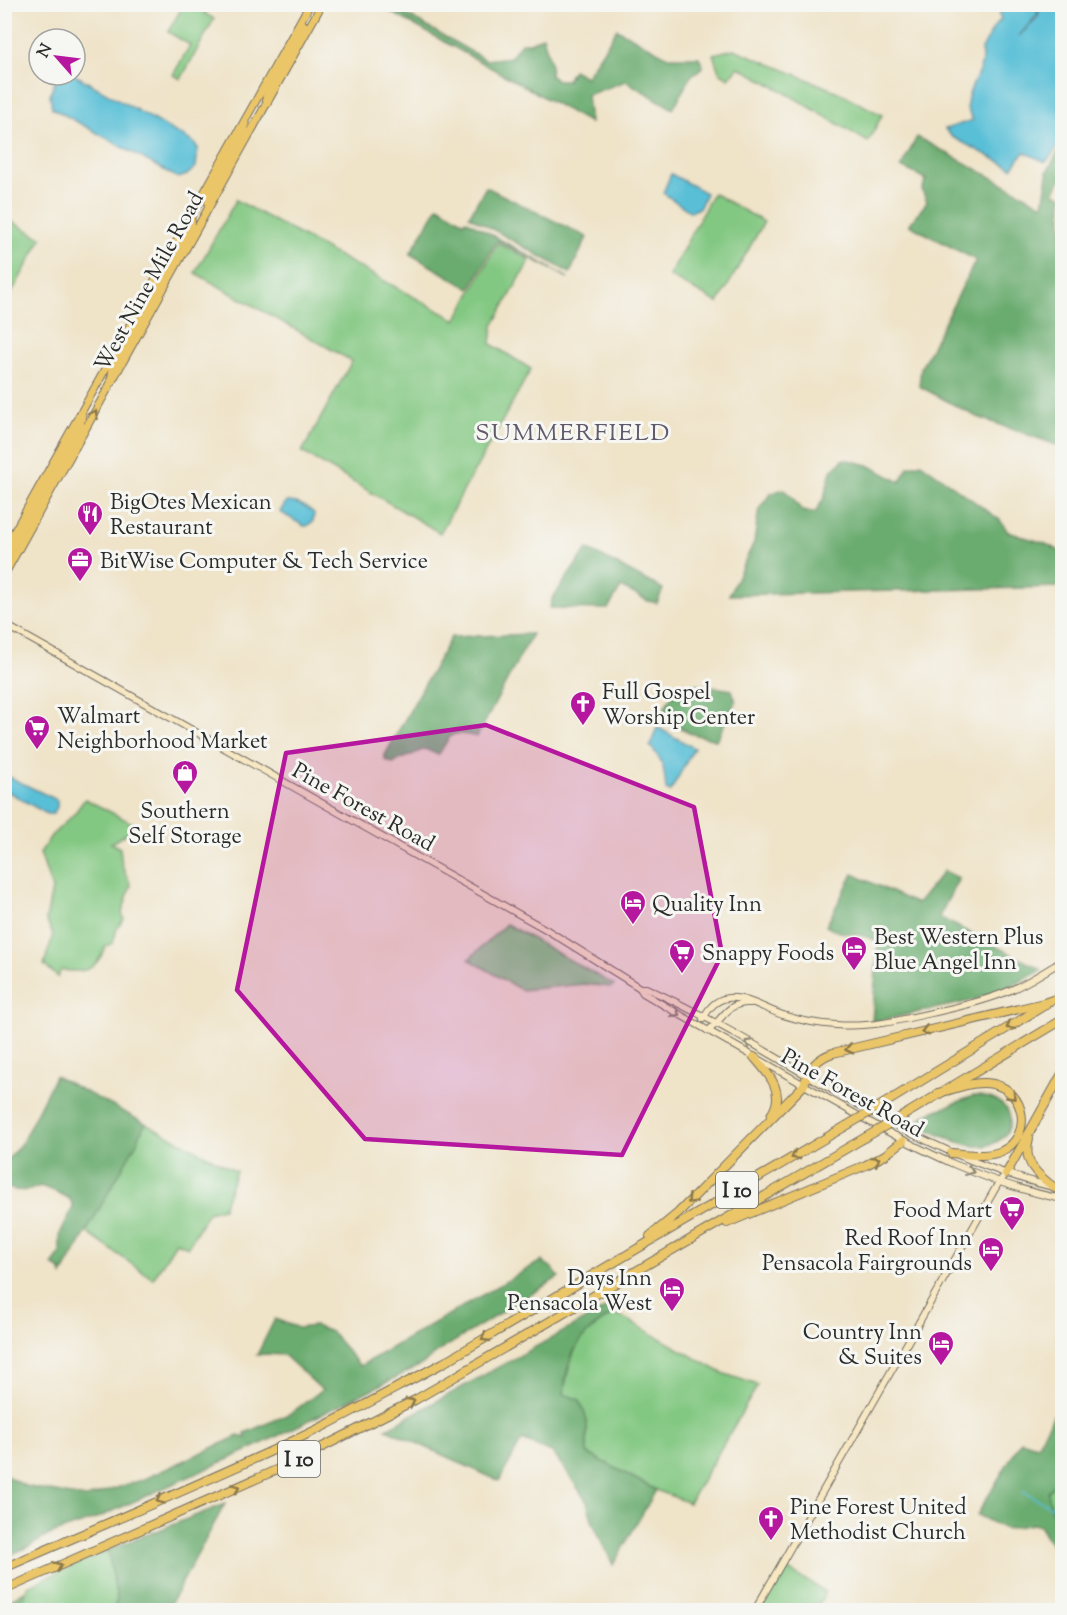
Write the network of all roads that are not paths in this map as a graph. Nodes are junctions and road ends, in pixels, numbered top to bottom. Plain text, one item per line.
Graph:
1 (310, 4) edge
2 (322, 4) edge
3 (303, 17) junction
4 (267, 104) junction
5 (245, 120) junction
6 (208, 211) junction
7 (191, 216) junction
8 (154, 282) junction
9 (159, 298) junction
10 (111, 384) junction
11 (84, 407) junction
12 (4, 550) edge
13 (4, 561) edge
14 (4, 575) edge
15 (4, 624) edge
16 (1062, 962) edge
17 (640, 988) junction
18 (1062, 996) edge
19 (756, 1004) junction
20 (726, 1013) junction
21 (704, 1017) junction
22 (1062, 1020) edge
23 (716, 1024) junction
24 (700, 1026) junction
25 (708, 1031) junction
26 (732, 1033) junction
27 (754, 1057) junction
28 (1062, 1074) edge
29 (807, 1076) junction
30 (804, 1085) junction
31 (938, 1093) junction
32 (1034, 1124) junction
33 (761, 1129) junction
34 (903, 1141) junction
35 (951, 1153) junction
36 (1006, 1174) junction
37 (999, 1182) junction
38 (1059, 1189) edge
39 (1062, 1199) edge
40 (706, 1232) junction
41 (629, 1253) junction
42 (4, 1568) edge
43 (4, 1590) edge
44 (755, 1611) edge

1 - 3 main road, West Nine Mile Road
2 - 4 main road, West Nine Mile Road
3 - 4 main road
3 - 5 main road, West Nine Mile Road
4 - 6 main road, West Nine Mile Road
5 - 6 main road
5 - 7 main road, West Nine Mile Road
6 - 9 main road, West Nine Mile Road
7 - 8 main road, West Nine Mile Road
7 - 9 main road
8 - 10 main road
8 - 11 main road, West Nine Mile Road
9 - 10 main road, West Nine Mile Road
14 -> 10 main road, West Nine Mile Road
11 - 12 main road, West Nine Mile Road
11 - 13 main road
15 - 17 main road, Pine Forest Road
16 - 19 main road
17 - 21 main road, Pine Forest Road
17 -> 24 main road, Pine Forest Road
18 -> 29 highway
18 -> 41 highway, I 10, bridge
19 - 20 main road
19 - 21 main road
20 - 23 main road
20 - 26 main road
21 - 23 main road, Pine Forest Road
21 - 24 main road
22 - 31 highway, I 10
23 - 25 main road
23 - 26 main road, Pine Forest Road
24 - 25 main road, Pine Forest Road
25 - 27 main road, Pine Forest Road
29 -> 26 main road, Pine Forest Road
27 - 30 main road, Pine Forest Road
27 - 33 highway
28 - 32 highway
29 - 30 highway
29 - 35 main road, Pine Forest Road
30 - 33 highway
30 - 34 main road, Pine Forest Road
31 -> 35 highway
31 - 40 highway, I 10, bridge
32 - 36 highway
32 - 38 highway
33 -> 41 highway
34 -> 37 main road, Pine Forest Road
40 -> 34 highway
35 - 36 main road, Pine Forest Road
36 - 37 main road
36 - 38 main road, Pine Forest Road
37 - 39 main road, Pine Forest Road
37 - 44 main road
43 -> 40 highway, I 10
41 -> 42 highway, I 10

